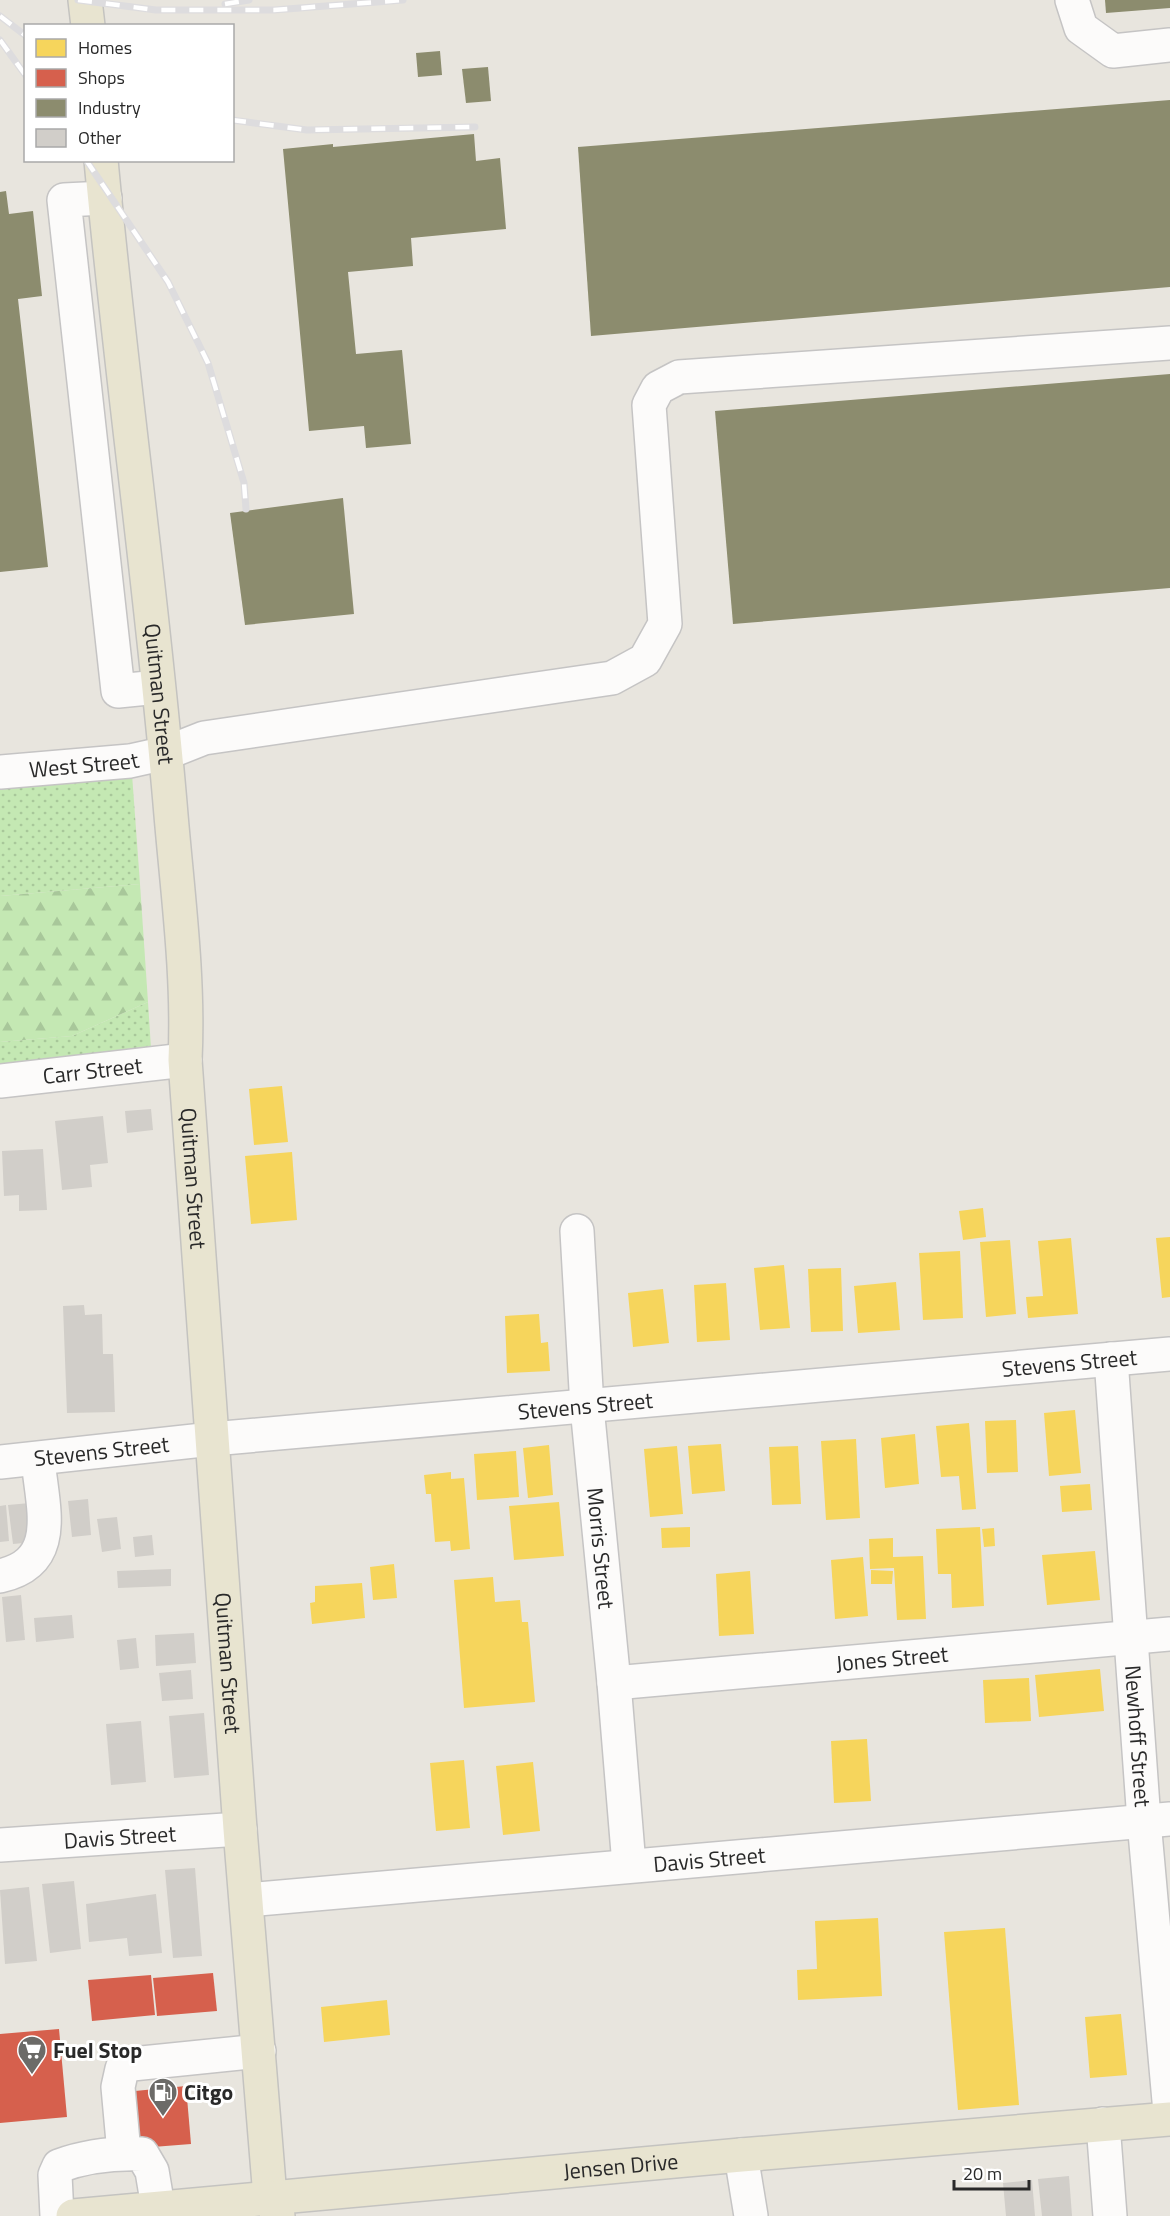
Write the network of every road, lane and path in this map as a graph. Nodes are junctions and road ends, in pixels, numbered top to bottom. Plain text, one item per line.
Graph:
1 (85, 0) edge
2 (1072, 0) edge
3 (88, 24) edge
4 (1170, 45) edge
5 (101, 162) edge
6 (105, 198) junction
7 (110, 249) junction
8 (70, 254) junction
9 (118, 334) junction
10 (80, 338) junction
11 (1170, 343) edge
12 (159, 687) junction
13 (166, 753) junction
14 (0, 772) edge
15 (185, 1060) junction
16 (0, 1081) edge
17 (577, 1231) dead end
18 (1170, 1354) edge
19 (1111, 1359) junction
20 (587, 1407) junction
21 (212, 1439) junction
22 (38, 1459) junction
23 (0, 1462) edge
24 (0, 1576) edge
25 (1170, 1634) edge
26 (1132, 1636) junction
27 (614, 1683) junction
28 (1157, 1820) edge
29 (240, 1829) junction
30 (0, 1845) edge
31 (629, 1865) junction
32 (247, 1900) junction
33 (258, 2051) junction
34 (1170, 2112) edge
35 (1170, 2119) edge
36 (1103, 2124) junction
37 (124, 2153) junction
38 (741, 2155) junction
39 (158, 2207) junction
40 (271, 2210) edge
41 (57, 2216) edge
42 (74, 2216) edge
43 (751, 2216) edge
44 (1110, 2216) edge

1 - 3 main road
2 - 4 street
5 - 6 main road, Quitman Street
6 - 7 main road, Quitman Street
6 - 8 street
7 - 8 street
7 - 9 main road, Quitman Street
8 - 10 street
9 - 10 street
9 - 12 main road, Quitman Street
10 - 12 street
11 - 13 street, West Street
12 - 13 main road, Quitman Street
13 - 14 street, West Street
13 - 15 main road, Quitman Street
15 - 16 street, Carr Street
15 - 21 main road, Quitman Street
17 - 20 street, Morris Street
18 - 19 street, Stevens Street
19 - 20 street, Stevens Street
19 - 26 street, Newhoff Street
20 - 21 street, Stevens Street
20 - 27 street, Morris Street
21 - 22 street, Stevens Street
21 - 29 main road, Quitman Street
22 - 23 street, Stevens Street
22 - 24 street
25 - 26 street, Jones Street
26 - 27 street, Jones Street
26 - 28 street, Newhoff Street
27 - 31 street, Morris Street
28 - 31 street, Davis Street
28 - 34 street, Newhoff Street
29 - 30 street, Davis Street
29 - 32 main road, Quitman Street
31 - 32 street, Davis Street
32 - 33 main road, Quitman Street
33 - 37 street
33 - 40 main road, Quitman Street
35 - 36 main road, Jensen Drive
36 - 38 main road, Jensen Drive
36 - 44 street
37 - 39 street
37 - 41 street
38 - 40 main road, Jensen Drive
38 - 43 street
39 - 40 main road, Jensen Drive
39 - 42 main road, Jensen Drive

